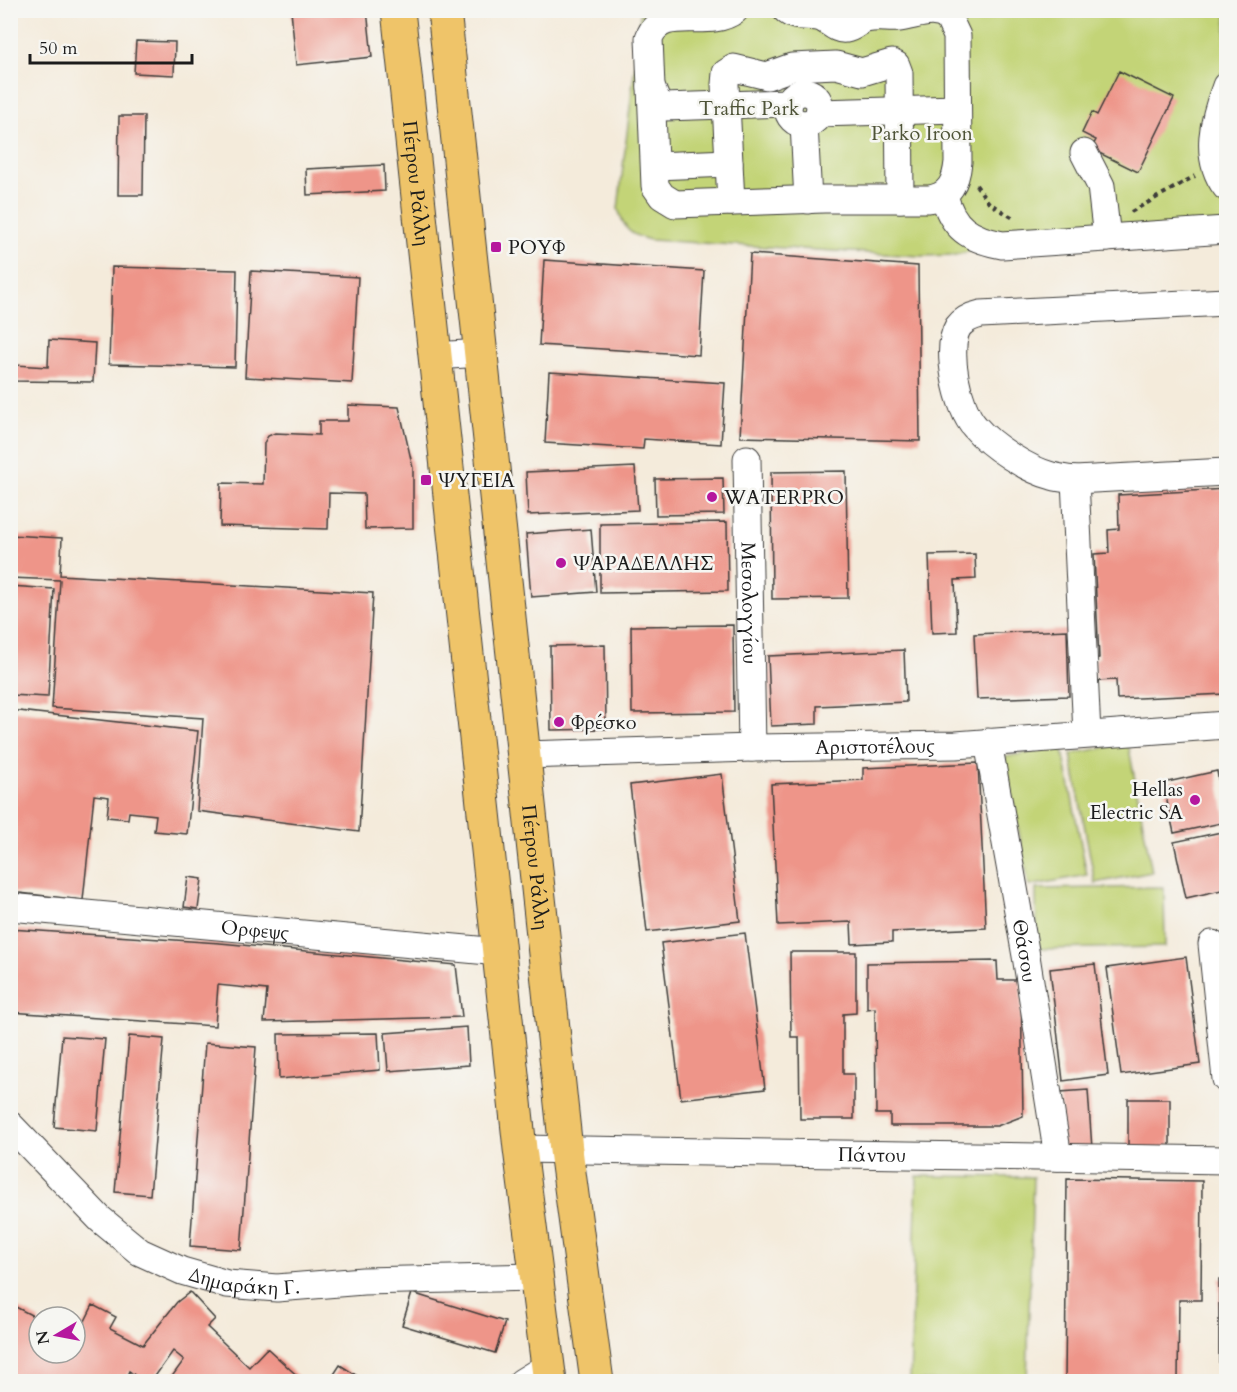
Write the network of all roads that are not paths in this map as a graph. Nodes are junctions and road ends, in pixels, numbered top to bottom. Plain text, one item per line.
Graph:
1 (398, 10) edge
2 (444, 10) edge
3 (735, 10) edge
4 (786, 10) edge
5 (1227, 86) edge
6 (651, 87) junction
7 (804, 102) junction
8 (957, 103) junction
9 (899, 105) junction
10 (726, 111) junction
11 (654, 137) junction
12 (1084, 153) dead end
13 (729, 163) junction
14 (655, 166) junction
15 (1227, 187) edge
16 (944, 195) junction
17 (900, 199) junction
18 (808, 200) junction
19 (731, 202) junction
20 (1227, 230) edge
21 (1107, 238) junction
22 (1227, 302) edge
23 (481, 353) junction
24 (435, 356) junction
25 (747, 459) dead end
26 (1227, 471) edge
27 (1075, 480) junction
28 (1227, 725) edge
29 (1087, 734) junction
30 (988, 742) junction
31 (752, 748) junction
32 (524, 755) junction
33 (10, 907) edge
34 (1212, 944) dead end
35 (499, 952) junction
36 (1227, 1079) edge
37 (10, 1125) edge
38 (520, 1149) junction
39 (566, 1150) junction
40 (1058, 1157) junction
41 (1227, 1160) edge
42 (537, 1277) junction
43 (540, 1376) edge
44 (597, 1382) edge

1 - 24 main road, Πέτρου Ράλλη
2 - 23 main road, Πέτρου Ράλλη
3 - 6 street
4 - 8 street
5 - 15 street
6 - 10 street
6 - 11 street
7 - 9 street
7 - 9 street
7 - 10 street
7 - 10 street
7 - 18 street
8 - 9 street
8 - 16 street
9 - 17 street
10 - 11 street
10 - 13 street
11 - 14 street
12 - 21 street
13 - 14 street
13 - 19 street
14 - 19 street
16 - 17 street
16 - 21 street
17 - 18 street
18 - 19 street
20 - 21 street
22 - 27 street
23 - 24 street
23 - 32 main road, Πέτρου Ράλλη
24 - 35 main road, Πέτρου Ράλλη
25 - 31 street, Μεσολογγίου
26 - 27 street
27 - 29 street
28 - 29 street, Αριστοτέλους
29 - 30 street, Αριστοτέλους
30 - 31 street, Αριστοτέλους
30 - 40 street, Θάσου
31 - 32 street, Αριστοτέλους
32 - 39 main road, Πέτρου Ράλλη
33 - 35 street, Ορφεψς
34 - 36 street
35 - 38 main road, Πέτρου Ράλλη
37 - 42 street, Δημαράκη Γ.
38 - 39 street, Πάντου
38 - 42 main road, Πέτρου Ράλλη
39 - 40 street, Πάντου
39 - 44 main road, Πέτρου Ράλλη
40 - 41 street, Πάντου
42 - 43 main road, Πέτρου Ράλλη

